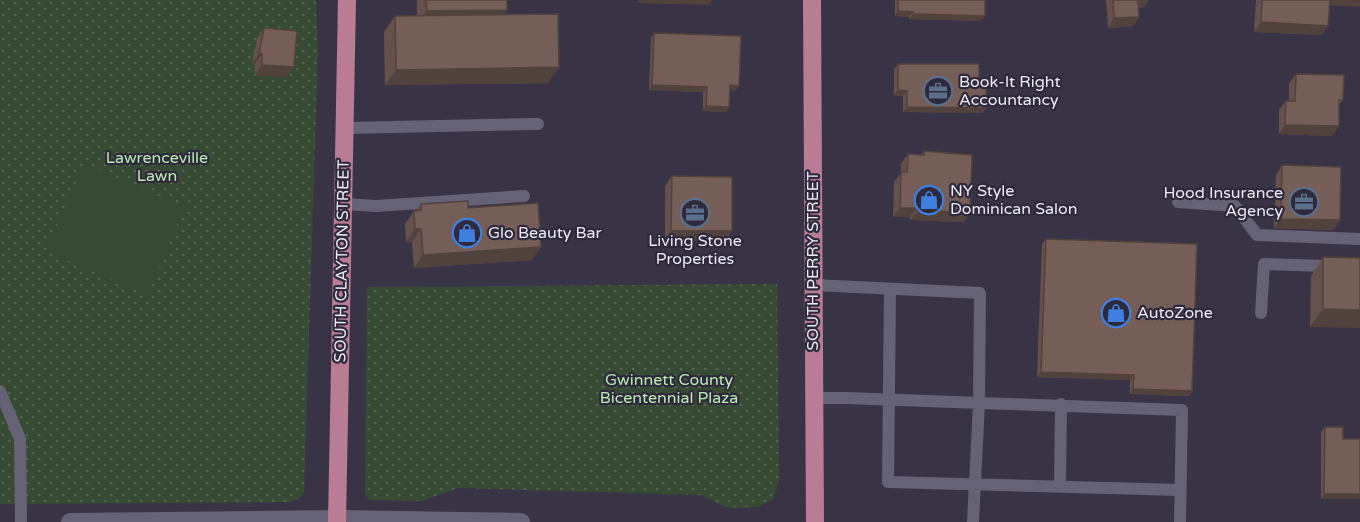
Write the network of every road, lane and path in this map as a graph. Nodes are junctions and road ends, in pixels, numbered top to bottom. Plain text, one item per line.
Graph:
1 (346, 0) edge
2 (812, 0) edge
3 (538, 124) dead end
4 (345, 128) junction
5 (524, 196) dead end
6 (1178, 202) dead end
7 (344, 204) junction
8 (1360, 239) edge
9 (1360, 267) edge
10 (814, 285) junction
11 (890, 290) junction
12 (1261, 313) dead end
13 (0, 391) edge
14 (815, 398) junction
15 (888, 399) junction
16 (979, 403) junction
17 (1061, 404) junction
18 (974, 484) junction
19 (1060, 486) junction
20 (1180, 490) junction
21 (337, 520) edge
22 (21, 522) edge
23 (70, 522) edge
24 (521, 522) edge
25 (814, 522) edge
26 (973, 522) edge
27 (1180, 522) edge

1 - 4 main road, SOUTH CLAYTON STREET
2 - 10 main road, SOUTH PERRY STREET
3 - 4 lane
4 - 7 main road, SOUTH CLAYTON STREET
5 - 7 lane
6 - 8 lane
7 - 21 main road, SOUTH CLAYTON STREET
9 - 12 lane
10 - 11 lane
10 - 14 main road, SOUTH PERRY STREET
11 - 15 lane
11 - 16 lane
13 - 22 lane
14 - 15 lane
14 - 25 main road, SOUTH PERRY STREET
15 - 16 lane
15 - 18 lane
16 - 17 lane
16 - 18 lane
17 - 19 lane
17 - 20 lane
18 - 19 lane
18 - 26 lane
19 - 20 lane
20 - 27 lane
21 - 23 street
21 - 24 street

